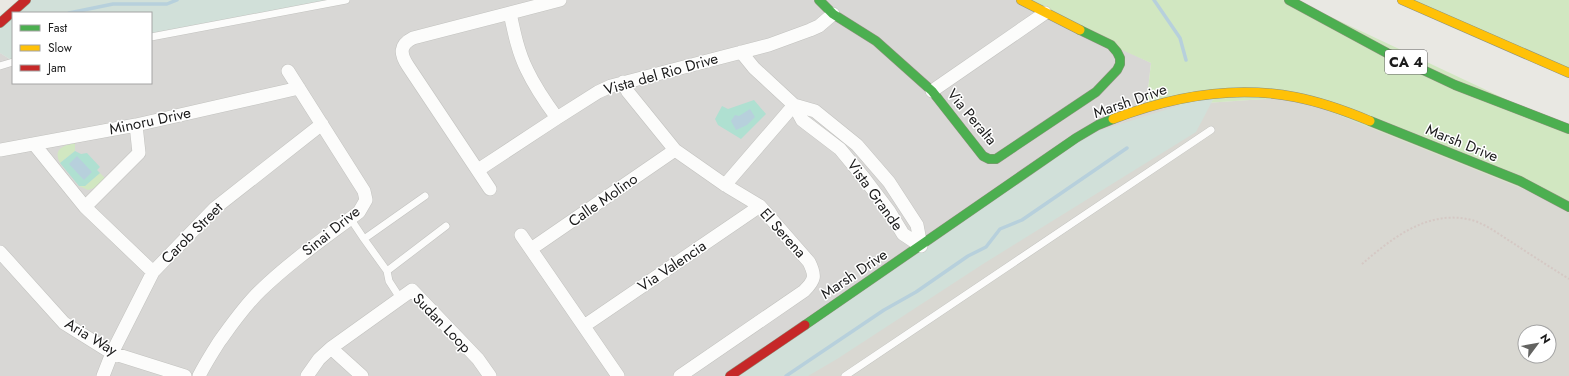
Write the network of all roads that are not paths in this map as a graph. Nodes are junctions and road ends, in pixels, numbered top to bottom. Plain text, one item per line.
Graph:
1 (26, 0) edge
2 (346, 0) edge
3 (560, 0) edge
4 (819, 0) edge
5 (1021, 0) edge
6 (1289, 0) edge
7 (1402, 0) edge
8 (12, 12) edge
9 (12, 12) edge
10 (510, 13) junction
11 (1045, 13) junction
12 (833, 14) junction
13 (0, 23) edge
14 (152, 37) edge
15 (741, 52) junction
16 (12, 62) edge
17 (0, 66) edge
18 (288, 71) dead end
19 (1569, 72) edge
20 (623, 82) junction
21 (299, 88) junction
22 (932, 90) junction
23 (794, 105) junction
24 (557, 118) junction
25 (322, 124) junction
26 (136, 125) junction
27 (1569, 129) edge
28 (1211, 130) dead end
29 (34, 144) junction
30 (0, 150) edge
31 (675, 150) junction
32 (478, 170) junction
33 (725, 185) junction
34 (490, 189) dead end
35 (425, 196) dead end
36 (760, 206) junction
37 (85, 207) junction
38 (1569, 207) edge
39 (350, 218) junction
40 (446, 226) dead end
41 (521, 236) dead end
42 (364, 239) junction
43 (921, 246) junction
44 (531, 249) junction
45 (0, 252) edge
46 (387, 271) junction
47 (153, 272) junction
48 (400, 298) junction
49 (584, 326) junction
50 (331, 348) junction
51 (112, 353) junction
52 (103, 376) edge
53 (185, 376) edge
54 (199, 376) edge
55 (307, 376) edge
56 (362, 376) edge
57 (490, 376) edge
58 (618, 376) edge
59 (680, 376) edge
60 (730, 376) edge
61 (845, 376) edge

1 - 9 main road
2 - 14 lane
3 - 10 street
4 - 12 main road, Via Peralta
5 - 11 main road
6 - 27 main road, CA 4
7 - 19 main road
8 - 13 main road
10 - 24 street
10 - 32 street
11 - 22 street
11 - 22 main road, Via Peralta
12 - 15 street, Vista del Rio Drive
12 - 22 main road, Via Peralta
15 - 20 street, Vista del Rio Drive
15 - 23 street, Vista Grande
16 - 17 lane
18 - 21 street, Sinai Drive
20 - 24 street, Vista del Rio Drive
20 - 31 street, El Serena
21 - 25 street, Sinai Drive
21 - 26 street, Minoru Drive
23 - 33 street
23 - 43 street, Vista Grande
23 - 43 street, Vista Grande
24 - 32 street, Vista del Rio Drive
25 - 39 street, Sinai Drive
25 - 47 street, Carob Street
26 - 29 street, Minoru Drive
26 - 37 street
28 - 61 lane
29 - 30 street, Minoru Drive
29 - 37 street
31 - 33 street, El Serena
31 - 44 street, Calle Molino
32 - 34 street
33 - 36 street, El Serena
35 - 42 lane
36 - 49 street, Via Valencia
36 - 59 street, El Serena
37 - 47 street
38 - 43 main road, Marsh Drive
39 - 42 lane
39 - 54 street, Sinai Drive
40 - 46 lane
41 - 44 street
42 - 46 lane
43 - 60 main road, Marsh Drive
44 - 49 street
45 - 51 street, Aria Way
46 - 48 lane
47 - 51 street, Carob Street
48 - 50 street, Sudan Loop
48 - 57 street, Sudan Loop
49 - 58 street
50 - 55 street, Sudan Loop
50 - 56 street
51 - 52 street, Carob Street
51 - 53 street, Aria Way

